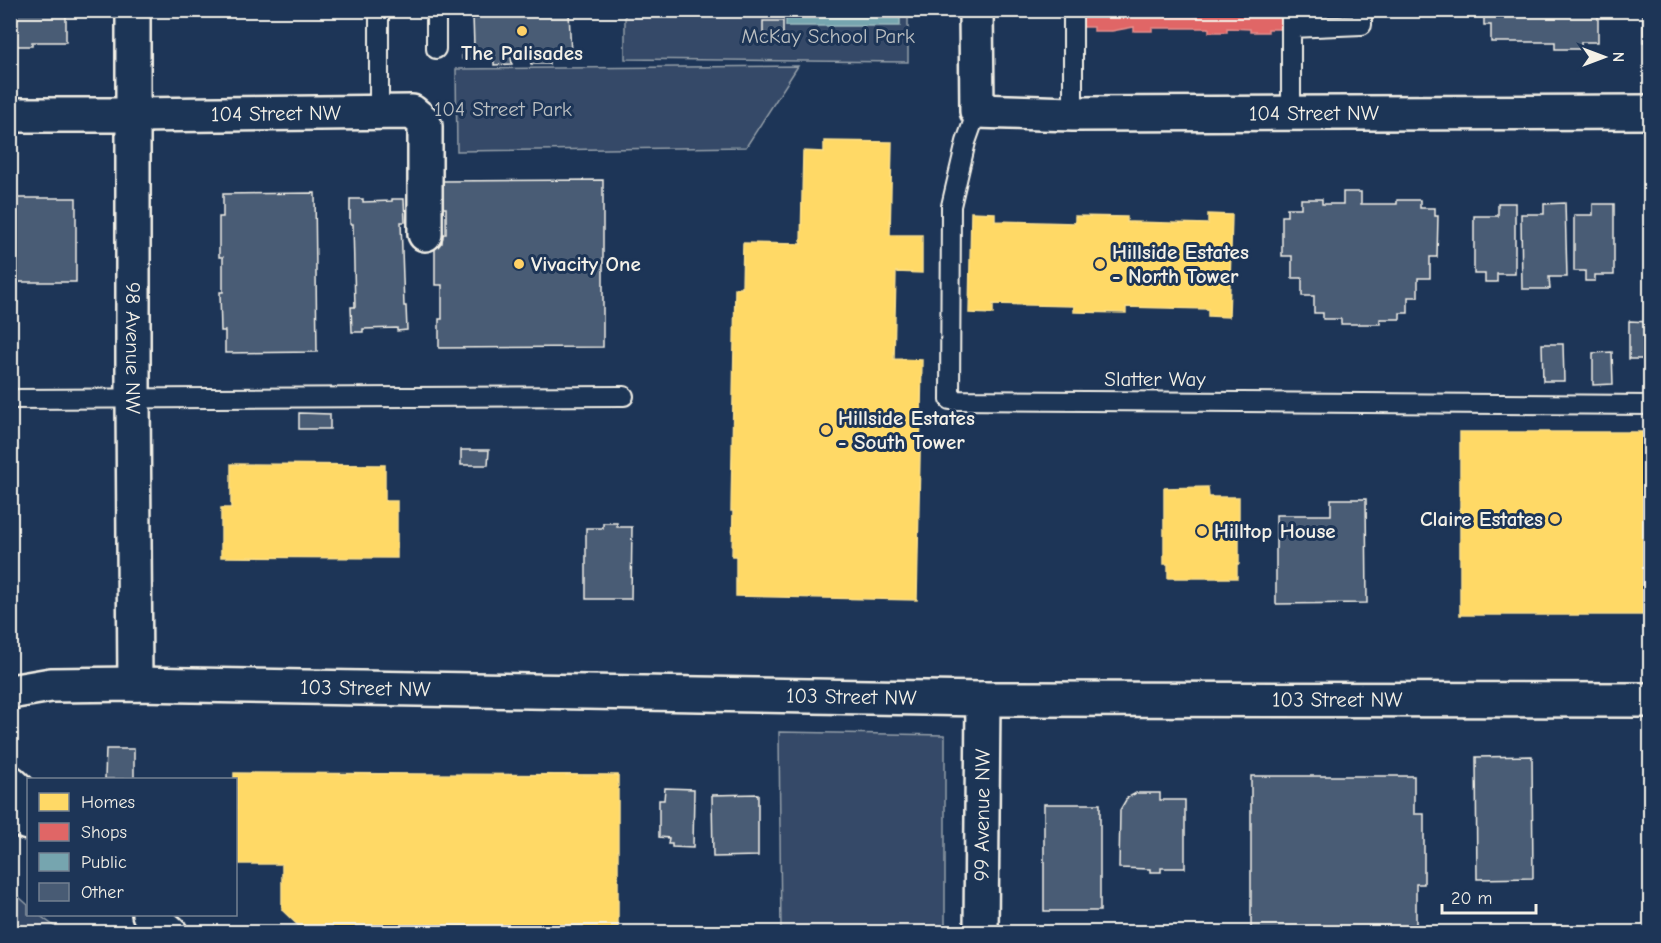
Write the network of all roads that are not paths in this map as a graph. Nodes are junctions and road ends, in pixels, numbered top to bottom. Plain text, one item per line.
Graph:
1 (133, 10) edge
2 (379, 10) edge
3 (436, 10) edge
4 (976, 10) edge
5 (1073, 10) edge
6 (1362, 10) edge
7 (1291, 19) edge
8 (436, 49) dead end
9 (976, 111) junction
10 (1650, 112) edge
11 (379, 113) junction
12 (1291, 113) junction
13 (1073, 114) junction
14 (10, 115) edge
15 (134, 115) junction
16 (425, 234) dead end
17 (624, 396) dead end
18 (10, 399) edge
19 (132, 399) junction
20 (1650, 405) edge
21 (10, 678) edge
22 (135, 684) junction
23 (51, 685) junction
24 (10, 692) edge
25 (983, 699) junction
26 (1650, 700) edge
27 (10, 782) edge
28 (27, 798) edge
29 (10, 816) edge
30 (27, 823) edge
31 (150, 916) edge
32 (170, 933) edge
33 (981, 933) edge

1 - 15 street, 98 Avenue NW
2 - 11 lane
3 - 8 lane
4 - 9 street
5 - 13 lane
6 - 7 lane
7 - 12 lane
9 - 13 street, 104 Street NW
9 - 20 lane, Slatter Way
10 - 12 street, 104 Street NW
11 - 15 street, 104 Street NW
11 - 16 street, 104 Street NW
12 - 13 street, 104 Street NW
14 - 15 street, 104 Street NW
15 - 19 street, 98 Avenue NW
17 - 19 lane
18 - 19 lane
19 - 22 street, 98 Avenue NW
21 - 23 street, 103 Street NW
22 - 23 street, 103 Street NW
22 - 25 street, 103 Street NW
23 - 24 street, 103 Street NW
25 - 26 street, 103 Street NW
25 - 33 street, 99 Avenue NW
27 - 28 street
29 - 30 street
31 - 32 street

